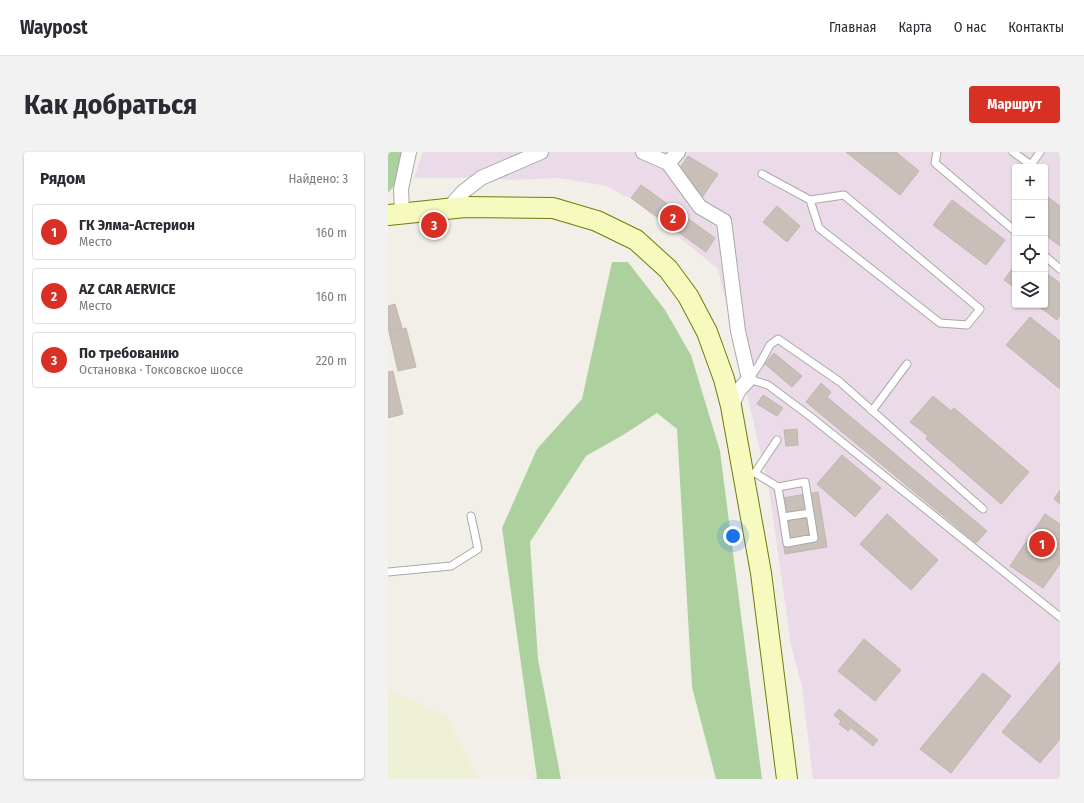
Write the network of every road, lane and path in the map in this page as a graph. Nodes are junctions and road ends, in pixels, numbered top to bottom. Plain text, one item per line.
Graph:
1 (409, 152) edge
2 (541, 152) edge
3 (643, 152) edge
4 (678, 152) edge
5 (937, 152) edge
6 (1013, 152) edge
7 (1040, 152) edge
8 (668, 163) junction
9 (762, 174) dead end
10 (810, 200) junction
11 (448, 209) junction
12 (395, 214) edge
13 (1012, 228) edge
14 (1048, 258) edge
15 (1060, 268) edge
16 (907, 364) dead end
17 (749, 379) junction
18 (731, 406) junction
19 (872, 411) junction
20 (777, 440) dead end
21 (749, 474) junction
22 (778, 487) junction
23 (983, 509) dead end
24 (810, 513) junction
25 (471, 516) dead end
26 (783, 517) junction
27 (388, 572) edge
28 (1060, 617) edge
29 (787, 779) edge

1 - 12 street
2 - 11 street
3 - 8 street
4 - 8 street
5 - 13 lane
6 - 7 lane
8 - 17 street
9 - 10 lane
10 - 10 lane
11 - 12 main road
11 - 18 main road
14 - 15 lane
16 - 19 lane
17 - 18 street
17 - 19 lane
17 - 28 lane
18 - 21 main road
19 - 23 lane
20 - 21 lane
21 - 22 lane
21 - 29 main road
22 - 24 lane
22 - 26 lane
24 - 26 lane
24 - 26 lane
25 - 27 lane

